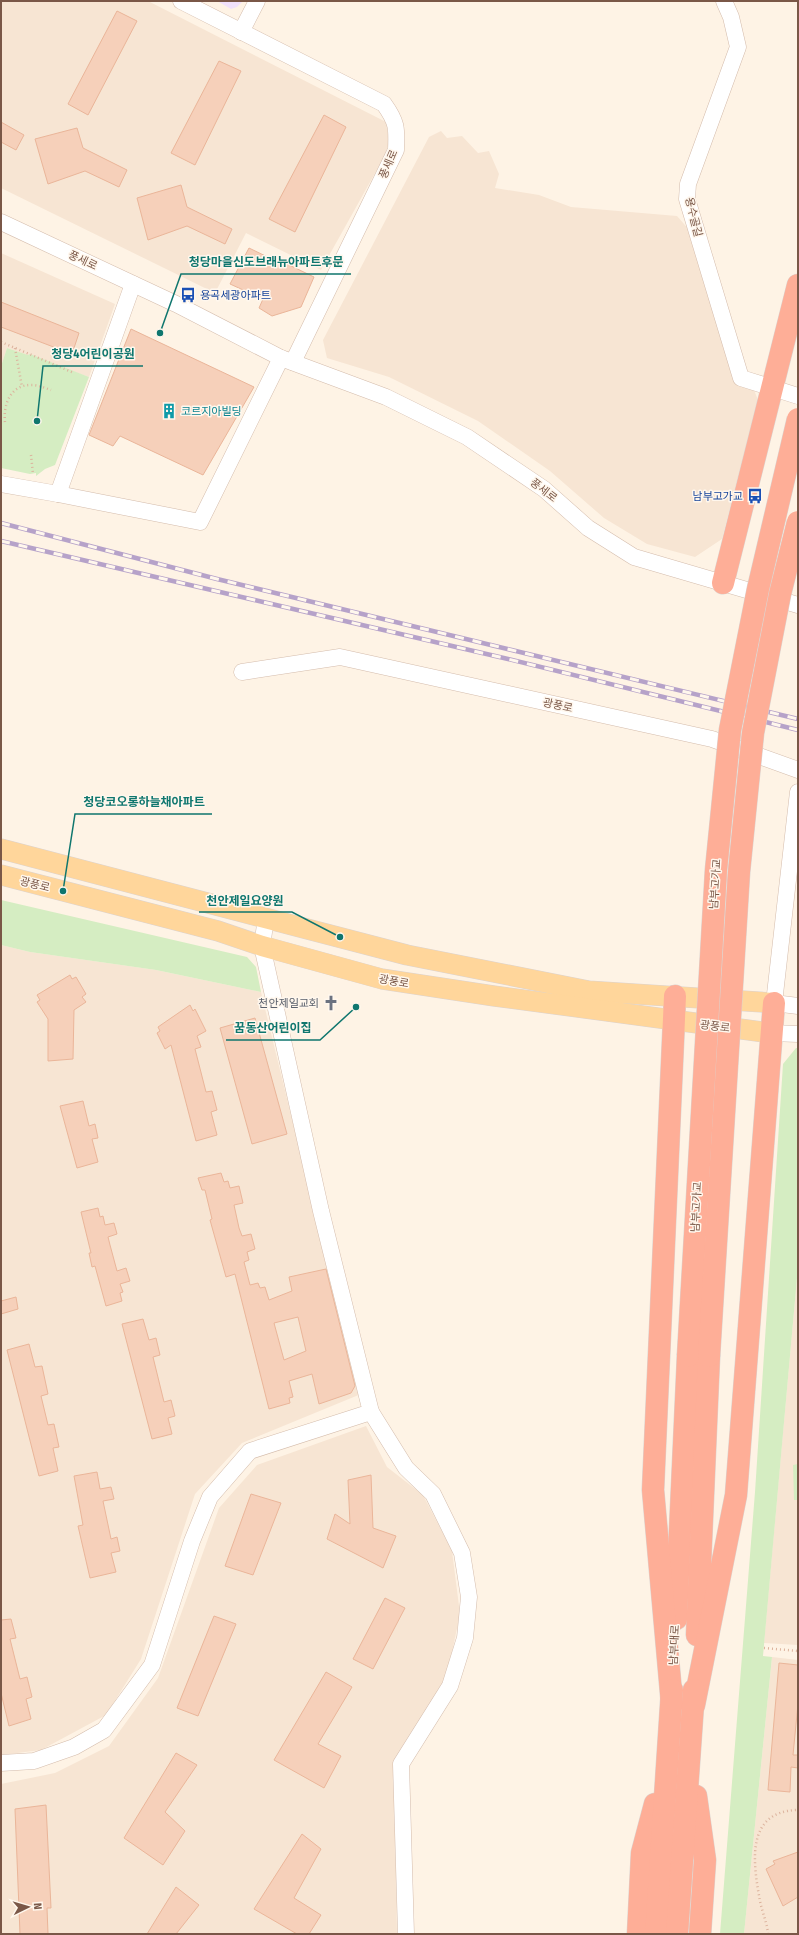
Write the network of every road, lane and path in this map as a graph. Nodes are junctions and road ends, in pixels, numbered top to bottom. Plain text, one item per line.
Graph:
1 (182, 1) edge
2 (257, 1) edge
3 (724, 1) edge
4 (241, 32) junction
5 (1, 222) edge
6 (133, 284) junction
7 (798, 285) edge
8 (1, 342) edge
9 (15, 348) junction
10 (287, 360) junction
11 (74, 373) dead end
12 (22, 387) junction
13 (772, 388) junction
14 (51, 390) dead end
15 (798, 396) edge
16 (798, 419) edge
17 (5, 422) dead end
18 (31, 455) dead end
19 (33, 476) dead end
20 (1, 484) edge
21 (58, 494) junction
22 (798, 522) edge
23 (723, 583) junction
24 (798, 605) edge
25 (242, 672) dead end
26 (798, 770) edge
27 (798, 792) edge
28 (1, 849) edge
29 (1, 875) edge
30 (266, 918) junction
31 (262, 946) junction
32 (676, 996) junction
33 (774, 1003) junction
34 (798, 1006) edge
35 (674, 1021) junction
36 (771, 1032) junction
37 (798, 1034) edge
38 (699, 1356) junction
39 (371, 1412) junction
40 (764, 1648) dead end
41 (798, 1650) edge
42 (672, 1704) junction
43 (694, 1705) junction
44 (668, 1752) junction
45 (690, 1754) junction
46 (1, 1763) edge
47 (798, 1810) edge
48 (406, 1934) edge
49 (638, 1934) edge
50 (656, 1934) edge
51 (677, 1934) edge
52 (700, 1934) edge
53 (768, 1934) edge

1 - 4 street, 풍세로
2 - 4 street
3 - 13 street, 용수골길
4 - 10 street, 풍세로
5 - 6 street, 풍세로
6 - 10 street, 풍세로
6 - 21 street
7 - 13 highway
8 - 9 path
9 - 11 path
9 - 12 path
10 - 21 street
10 - 23 street, 풍세로
12 - 14 path
12 - 17 path
13 - 15 street, 용수골길
13 - 23 highway
16 - 38 highway, 남부고가교, bridge
18 - 19 path
20 - 21 street
22 - 38 highway, 남부고가교, bridge
23 - 24 street, 풍세로
25 - 26 street, 광풍로
27 - 33 street
28 - 30 main road
29 - 31 main road, 광풍로
30 - 31 street
30 - 32 main road
31 - 35 main road, 광풍로
31 - 39 street
32 - 33 main road
32 - 35 highway
33 - 34 street
33 - 36 highway
35 - 36 main road, 광풍로
35 - 42 highway
36 - 37 street, 광풍로
36 - 43 highway
38 - 42 highway, 남부대로
38 - 43 highway, 남부대로
39 - 46 street
39 - 48 street
40 - 41 path
42 - 44 highway, 남부대로
43 - 45 highway, 남부대로
44 - 49 highway
44 - 50 highway, 남부대로
45 - 51 highway, 남부대로
45 - 52 highway
47 - 53 path

